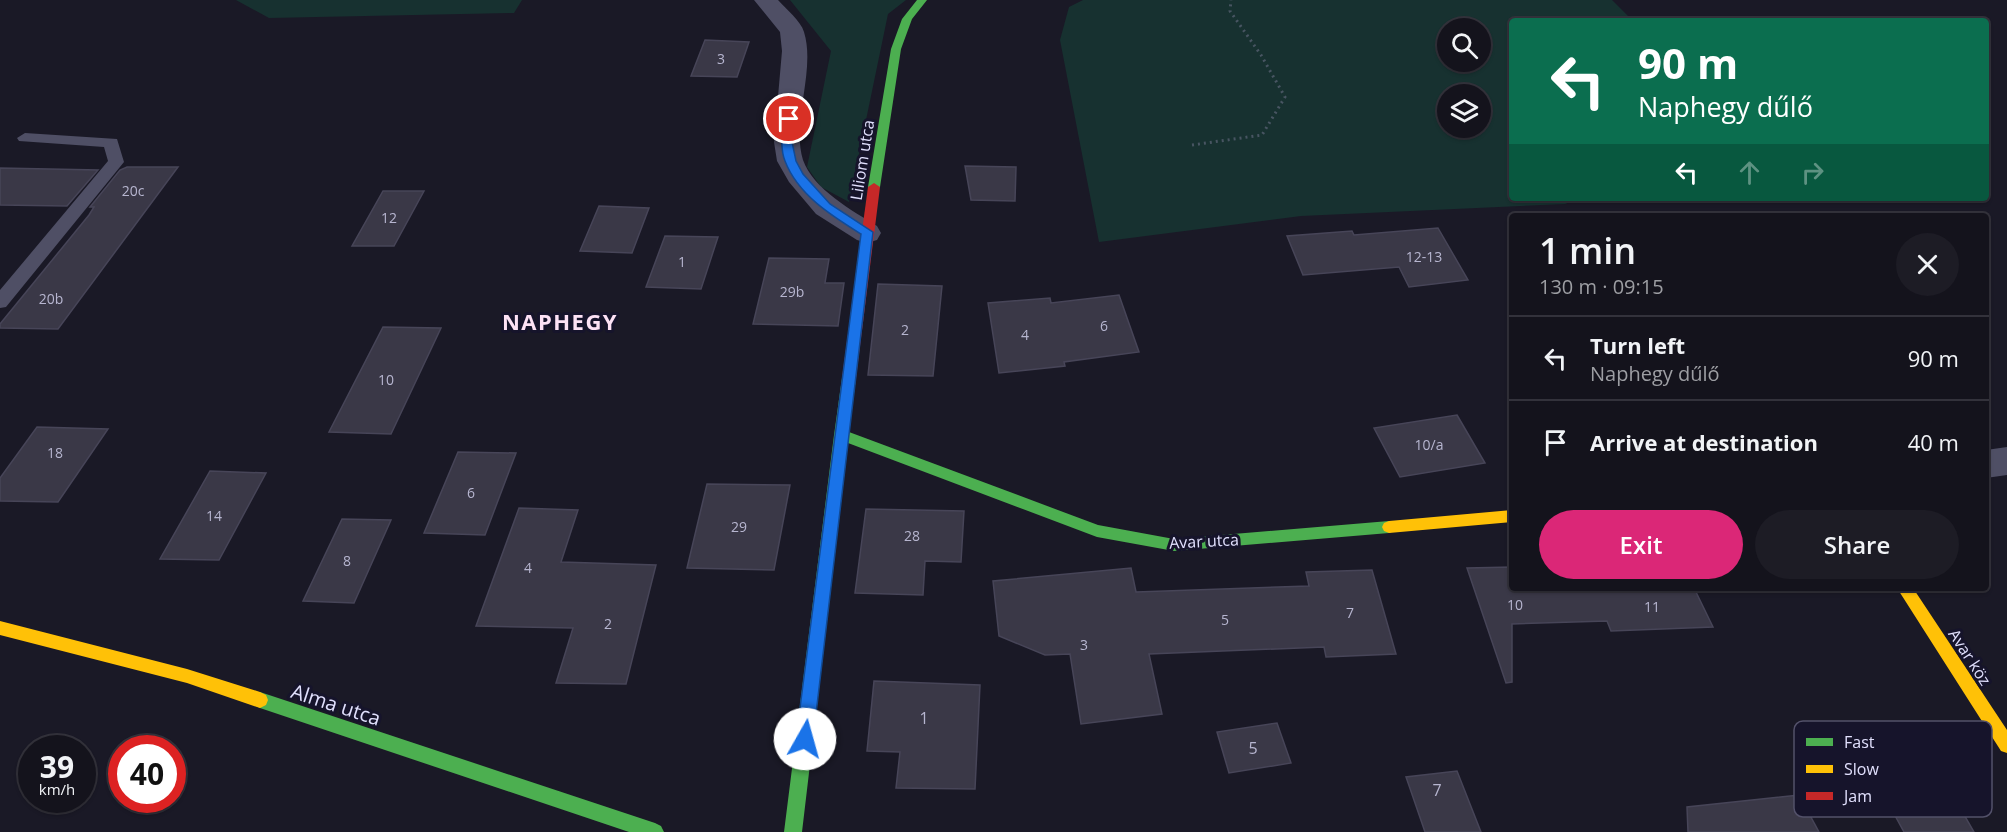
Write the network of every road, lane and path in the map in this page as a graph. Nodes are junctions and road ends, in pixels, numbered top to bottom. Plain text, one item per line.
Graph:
1 (766, 0) edge
2 (922, 0) edge
3 (1231, 0) edge
4 (25, 138) dead end
5 (1192, 145) dead end
6 (867, 232) junction
7 (0, 302) edge
8 (841, 435) junction
9 (2007, 461) edge
10 (1989, 464) edge
11 (1509, 516) edge
12 (1907, 591) edge
13 (0, 628) edge
14 (1991, 721) edge
15 (1992, 722) edge
16 (2007, 745) edge
17 (655, 832) edge
18 (793, 832) edge

1 - 6 street
2 - 6 street, Liliom utca
3 - 5 path
4 - 7 lane
6 - 8 street, Liliom utca
8 - 11 street, Avar utca
8 - 18 street, Liliom utca
9 - 10 street
12 - 14 street, Avar köz
13 - 17 street, Alma utca
15 - 16 street, Avar köz

